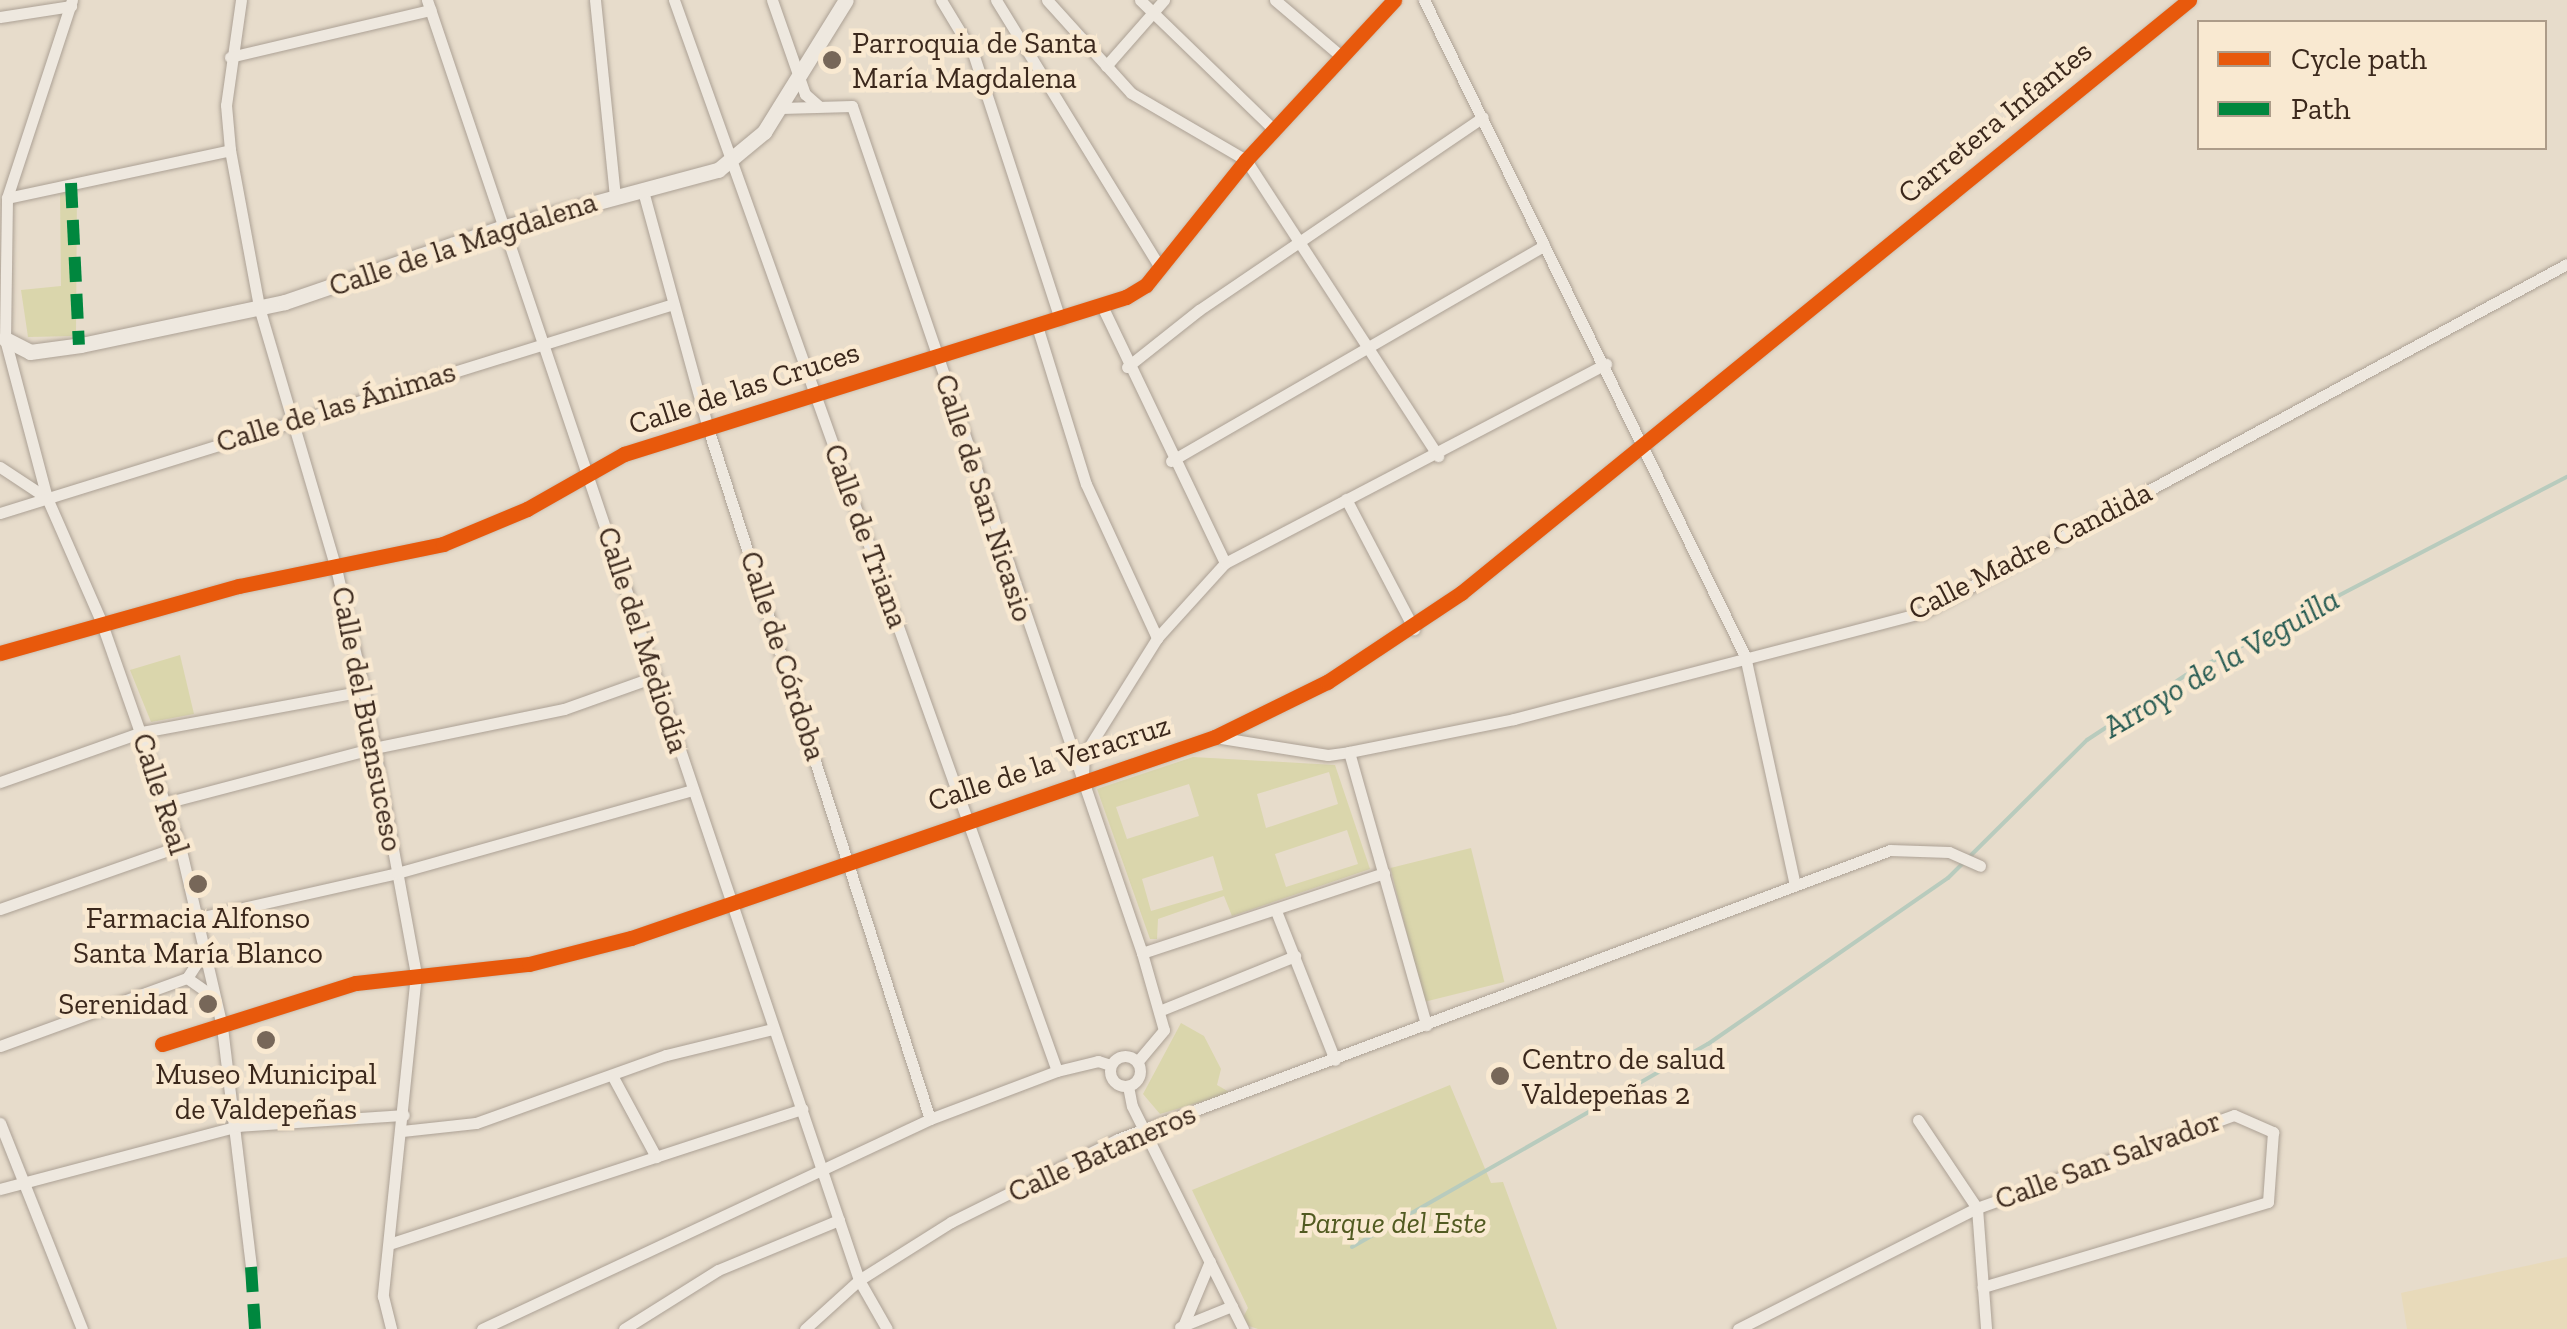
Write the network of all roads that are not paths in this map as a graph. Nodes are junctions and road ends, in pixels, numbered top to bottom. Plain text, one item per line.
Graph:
1 (20, 0) edge
2 (241, 0) edge
3 (595, 0) edge
4 (674, 0) edge
5 (772, 0) edge
6 (846, 0) edge
7 (996, 0) edge
8 (1047, 0) edge
9 (1140, 0) edge
10 (1164, 0) edge
11 (1275, 0) edge
12 (1394, 0) edge
13 (1424, 0) edge
14 (2190, 0) edge
15 (947, 2) edge
16 (72, 3) edge
17 (429, 5) edge
18 (1152, 12) junction
19 (22, 14) junction
20 (0, 17) edge
21 (1342, 57) junction
22 (230, 58) junction
23 (1106, 66) junction
24 (800, 74) junction
25 (819, 106) junction
26 (781, 108) junction
27 (1483, 117) junction
28 (1274, 130) junction
29 (230, 150) junction
30 (1246, 160) junction
31 (733, 164) junction
32 (643, 191) junction
33 (616, 196) junction
34 (7, 198) junction
35 (501, 228) junction
36 (1301, 242) junction
37 (1544, 246) junction
38 (2567, 264) edge
39 (1160, 268) junction
40 (1836, 287) joint
41 (673, 304) junction
42 (1102, 306) junction
43 (259, 307) junction
44 (1060, 319) junction
45 (1037, 326) junction
46 (3, 341) edge
47 (542, 344) junction
48 (1368, 346) junction
49 (937, 355) junction
50 (1606, 364) junction
51 (1128, 367) junction
52 (815, 393) junction
53 (291, 420) junction
54 (707, 425) junction
55 (1644, 446) junction
56 (1438, 456) junction
57 (1172, 460) junction
58 (0, 468) edge
59 (589, 477) junction
60 (47, 498) junction
61 (1346, 499) junction
62 (0, 513) edge
63 (1224, 563) junction
64 (336, 568) junction
65 (101, 622) junction
66 (1414, 629) junction
67 (1157, 638) junction
68 (0, 653) edge
69 (1745, 656) junction
70 (654, 677) junction
71 (364, 691) junction
72 (142, 732) junction
73 (1215, 737) junction
74 (374, 748) junction
75 (1077, 752) junction
76 (1349, 752) junction
77 (1083, 778) junction
78 (0, 782) edge
79 (693, 790) junction
80 (166, 803) junction
81 (966, 818) junction
82 (180, 846) junction
83 (849, 860) junction
84 (1977, 864) dead end
85 (398, 873) junction
86 (1384, 874) junction
87 (1795, 885) junction
88 (732, 903) junction
89 (0, 909) edge
90 (1276, 911) junction
91 (198, 918) junction
92 (204, 951) junction
93 (1142, 953) junction
94 (1295, 956) junction
95 (416, 974) junction
96 (187, 978) junction
97 (214, 998) junction
98 (1159, 1011) junction
99 (1426, 1025) junction
100 (222, 1027) junction
101 (773, 1029) junction
102 (162, 1044) dead end
103 (0, 1046) edge
104 (1335, 1060) junction
105 (1138, 1061) junction
106 (1110, 1066) junction
107 (1057, 1071) junction
108 (613, 1077) junction
109 (1128, 1086) junction
110 (802, 1109) junction
111 (404, 1114) junction
112 (930, 1119) junction
113 (1918, 1120) dead end
114 (0, 1123) edge
115 (238, 1126) junction
116 (1144, 1129) junction
117 (402, 1131) junction
118 (656, 1157) junction
119 (821, 1170) junction
120 (23, 1182) junction
121 (0, 1189) edge
122 (1976, 1208) junction
123 (839, 1220) junction
124 (389, 1244) junction
125 (1210, 1261) junction
126 (251, 1267) dead end
127 (858, 1280) junction
128 (1982, 1287) junction
129 (1232, 1306) junction
130 (1774, 1322) edge
131 (1180, 1328) edge
132 (82, 1329) edge
133 (392, 1329) edge
134 (482, 1329) edge
135 (624, 1329) edge
136 (805, 1329) edge
137 (887, 1329) edge
138 (1243, 1329) edge
139 (1738, 1329) edge
140 (1986, 1329) edge

1 - 19 street
2 - 22 street, Calle del Buensuceso
3 - 33 street
4 - 31 street, Calle de Triana
5 - 24 street
6 - 24 street
7 - 39 street
8 - 23 street
9 - 18 street
10 - 18 street
11 - 21 street
12 - 21 street, Calle de las Cruces
13 - 27 street
14 - 40 street, Carretera Infantes
15 - 44 street
16 - 19 street
16 - 34 street, Calle Real
17 - 22 street
17 - 35 street, Calle del Mediodía
18 - 23 street
18 - 28 street
19 - 20 street
21 - 28 street, Calle de las Cruces
22 - 29 street, Calle del Buensuceso
23 - 30 street
24 - 25 street
24 - 26 street
25 - 26 street
25 - 49 street, Calle de San Nicasio
26 - 31 street
27 - 36 street
27 - 37 street
28 - 30 street, Calle de las Cruces
29 - 34 street
29 - 43 street, Calle del Buensuceso
30 - 36 street
30 - 39 street, Calle de las Cruces
31 - 32 street, Calle de la Magdalena
31 - 52 street, Calle de Triana
32 - 33 street, Calle de la Magdalena
32 - 41 street, Calle de Córdoba
33 - 35 street, Calle de la Magdalena
34 - 46 street, Calle Real
35 - 43 street, Calle de la Magdalena
35 - 47 street, Calle del Mediodía
36 - 48 street
36 - 51 street
37 - 48 street
37 - 50 street
38 - 69 street, Calle Madre Candida
39 - 42 street, Calle de las Cruces
40 - 55 street, Calle de la Veracruz
41 - 47 street, Calle de las Ánimas
41 - 54 street, Calle de Córdoba
42 - 44 street, Calle de las Cruces
42 - 51 street
43 - 46 street, Calle de la Magdalena
43 - 53 street, Calle del Buensuceso
44 - 45 street, Calle de las Cruces
45 - 49 street, Calle de las Cruces
45 - 67 street
46 - 60 street, Calle Real
47 - 53 street, Calle de las Ánimas
47 - 59 street, Calle del Mediodía
48 - 56 street
48 - 57 street
49 - 52 street, Calle de las Cruces
49 - 75 street, Calle de San Nicasio
50 - 55 street
50 - 56 street
51 - 57 street
52 - 54 street, Calle de las Cruces
52 - 81 street, Calle de Triana
53 - 60 street, Calle de las Ánimas
53 - 64 street, Calle del Buensuceso
54 - 59 street, Calle de las Cruces
54 - 83 street, Calle de Córdoba
55 - 66 street, Calle de la Veracruz
55 - 69 street
56 - 61 street
57 - 63 street
58 - 60 street
59 - 64 street, Calle de las Cruces
59 - 70 street, Calle del Mediodía
60 - 62 street, Calle de las Ánimas
60 - 65 street, Calle Real
61 - 63 street
61 - 66 street
63 - 67 street
64 - 65 street, Calle de las Cruces
64 - 71 street, Calle del Buensuceso
65 - 68 street, Calle de las Cruces
65 - 72 street, Calle Real
66 - 73 street, Calle de la Veracruz
67 - 75 street
69 - 76 street, Calle Madre Candida
69 - 87 street
70 - 74 street
70 - 79 street, Calle del Mediodía
71 - 72 street
71 - 74 street, Calle del Buensuceso
72 - 78 street
72 - 80 street, Calle Real
73 - 76 street, Calle Madre Candida
73 - 77 street, Calle de la Veracruz
74 - 80 street
74 - 85 street, Calle del Buensuceso
75 - 77 street
76 - 86 street
77 - 81 street, Calle de la Veracruz
77 - 93 street
79 - 85 street
79 - 88 street, Calle del Mediodía
80 - 82 street, Calle Real
81 - 83 street, Calle de la Veracruz
81 - 107 street, Calle de Triana
82 - 89 street
82 - 91 street, Calle Real
83 - 88 street, Calle de la Veracruz
83 - 112 street, Calle de Córdoba
84 - 87 street, Calle Bataneros
85 - 91 street
85 - 95 street, Calle del Buensuceso
86 - 90 street
86 - 99 street
87 - 99 street, Calle Bataneros
88 - 95 street, Calle de la Veracruz
88 - 101 street, Calle del Mediodía
90 - 93 street
90 - 94 street
91 - 92 street, Calle Real
92 - 96 street
92 - 97 street, Calle Real
93 - 98 street
94 - 98 street
94 - 104 street
95 - 100 street, Calle de la Veracruz
95 - 111 street, Calle del Buensuceso
96 - 97 street
96 - 103 street
97 - 100 street, Calle Real
98 - 105 street
99 - 104 street, Calle Bataneros
100 - 102 street, Calle de la Veracruz
100 - 115 street, Calle Real
101 - 108 street
101 - 110 street, Calle del Mediodía
104 - 116 street, Calle Bataneros
105 - 106 street
105 - 109 street
106 - 107 street
106 - 109 street
107 - 112 street
108 - 117 street
108 - 118 street
109 - 116 street
110 - 118 street
110 - 119 street, Calle del Mediodía
111 - 115 street
111 - 117 street, Calle del Buensuceso
112 - 119 street
113 - 122 street, Calle San Salvador
114 - 120 street
115 - 120 street
115 - 126 street, Calle Real
116 - 125 street
116 - 127 street, Calle Bataneros
117 - 124 street, Calle del Buensuceso
118 - 124 street
119 - 123 street, Calle del Mediodía
119 - 134 street
120 - 121 street
120 - 132 street
122 - 128 street
122 - 128 street, Calle San Salvador
122 - 130 street
123 - 127 street, Calle del Mediodía
123 - 135 street
124 - 133 street, Calle del Buensuceso
125 - 129 street
125 - 131 street
127 - 136 street, Calle Bataneros
127 - 137 street, Calle del Mediodía
128 - 140 street
129 - 131 street
129 - 138 street
130 - 139 street

